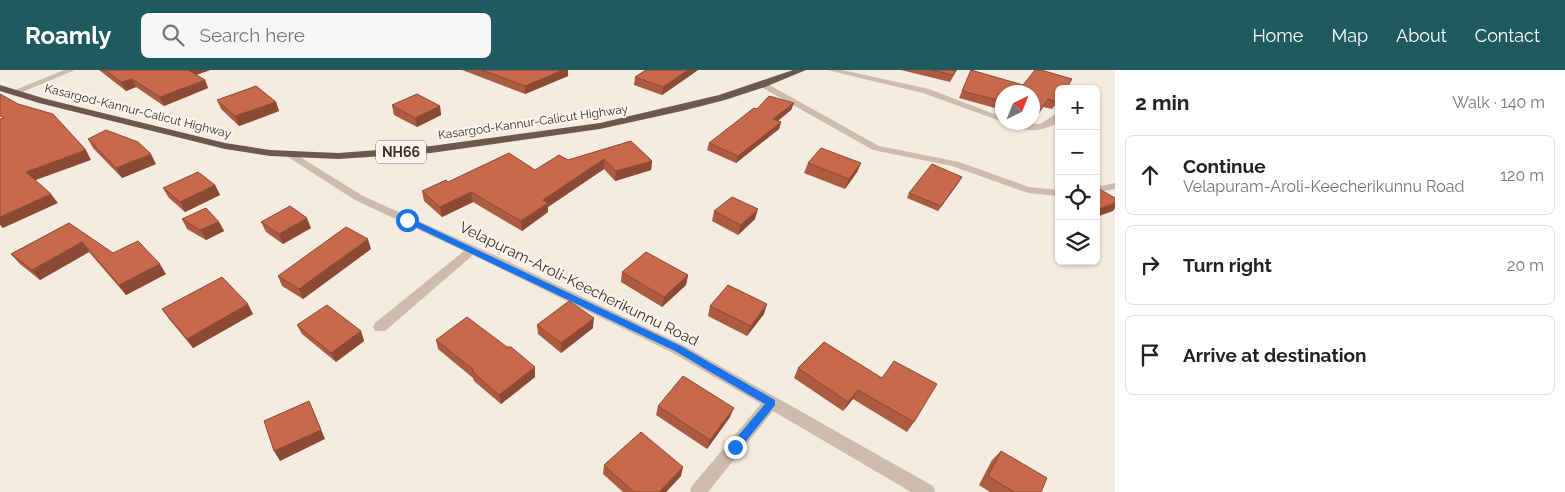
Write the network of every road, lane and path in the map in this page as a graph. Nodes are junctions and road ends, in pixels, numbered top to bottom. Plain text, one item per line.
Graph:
1 (71, 70) edge
2 (801, 70) edge
3 (831, 70) edge
4 (764, 84) junction
5 (0, 88) edge
6 (12, 93) junction
7 (995, 117) edge
8 (1055, 120) edge
9 (1040, 128) edge
10 (292, 155) junction
11 (1115, 186) edge
12 (1100, 189) edge
13 (1055, 194) edge
14 (472, 250) junction
15 (380, 327) dead end
16 (771, 402) junction
17 (698, 492) edge
18 (927, 492) edge

1 - 6 street
2 - 4 highway, Kasargod-Kannur-Calicut Highway / NH66
3 - 7 street
4 - 10 highway, Kasargod-Kannur-Calicut Highway / NH66
4 - 13 street
5 - 6 highway, Kasargod-Kannur-Calicut Highway / NH66
6 - 10 highway, Kasargod-Kannur-Calicut Highway / NH66
8 - 9 street
10 - 14 street, Velapuram-Aroli-Keecherikunnu Road
11 - 12 street
14 - 15 street
14 - 16 street, Velapuram-Aroli-Keecherikunnu Road
16 - 17 street
16 - 18 street, Velapuram-Aroli-Keecherikunnu Road

